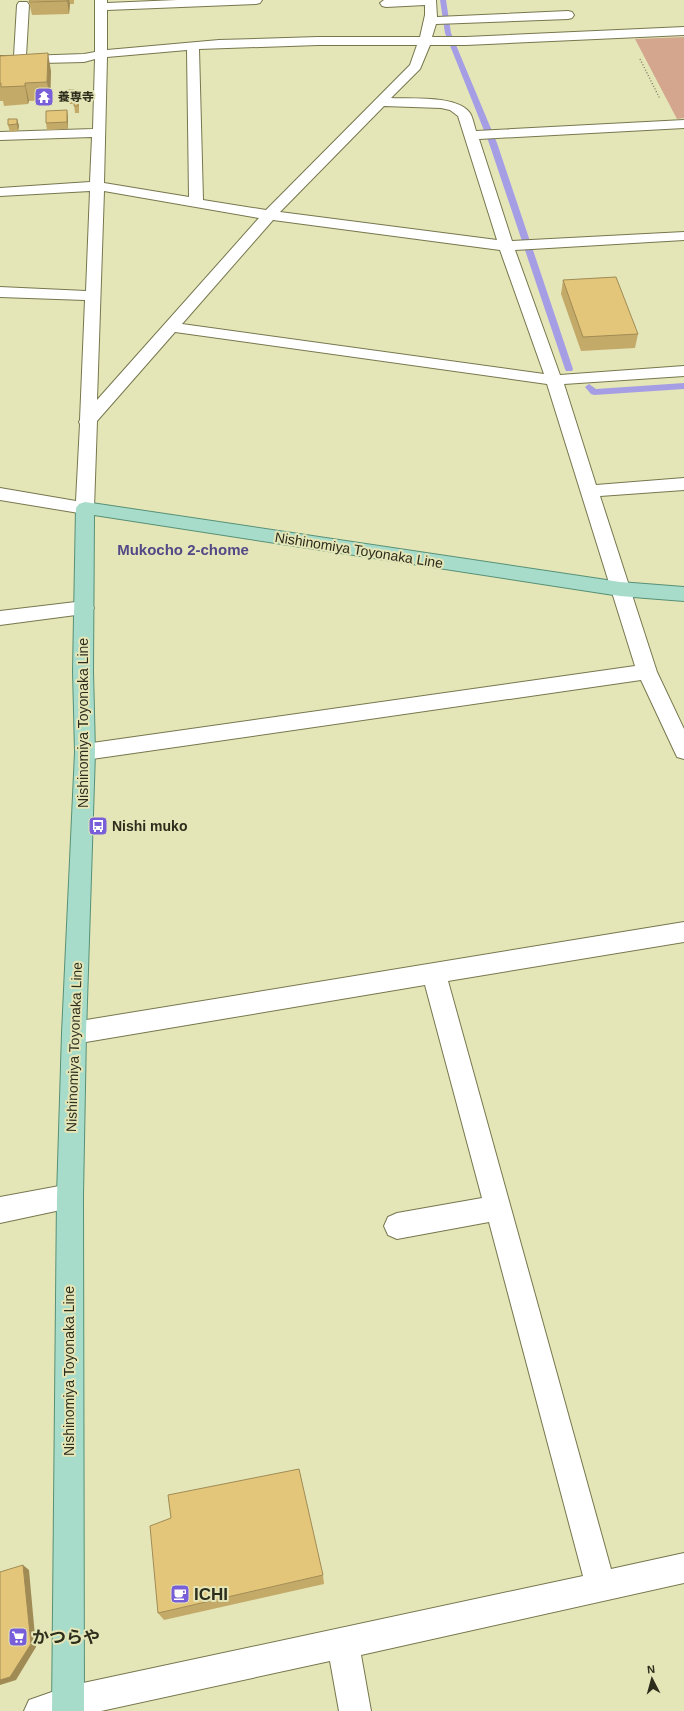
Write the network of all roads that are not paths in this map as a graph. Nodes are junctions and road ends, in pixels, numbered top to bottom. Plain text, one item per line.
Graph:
1 (256, 0) edge
2 (430, 0) edge
3 (386, 3) dead end
4 (101, 4) edge
5 (23, 5) dead end
6 (568, 15) dead end
7 (430, 21) junction
8 (684, 31) edge
9 (425, 41) junction
10 (193, 47) junction
11 (101, 54) junction
12 (20, 59) junction
13 (0, 60) edge
14 (381, 102) junction
15 (678, 124) edge
16 (99, 133) junction
17 (476, 135) junction
18 (0, 136) edge
19 (97, 186) junction
20 (0, 192) edge
21 (196, 202) junction
22 (269, 215) junction
23 (684, 236) edge
24 (513, 246) junction
25 (0, 292) edge
26 (92, 296) junction
27 (171, 327) junction
28 (684, 371) edge
29 (554, 380) junction
30 (87, 422) junction
31 (684, 484) edge
32 (589, 490) junction
33 (0, 494) edge
34 (85, 508) junction
35 (620, 589) junction
36 (684, 594) edge
37 (84, 608) junction
38 (0, 618) edge
39 (648, 672) junction
40 (684, 751) edge
41 (85, 752) junction
42 (684, 932) edge
43 (434, 973) junction
44 (74, 1033) junction
45 (70, 1196) junction
46 (498, 1208) junction
47 (0, 1210) edge
48 (397, 1226) dead end
49 (684, 1568) edge
50 (601, 1587) junction
51 (343, 1643) junction
52 (59, 1708) edge
53 (355, 1711) edge

1 - 4 street
2 - 3 street
2 - 7 street
4 - 11 street
5 - 12 street
6 - 7 street
7 - 9 street
8 - 9 street
9 - 10 street
9 - 14 street
10 - 11 street
10 - 21 street
11 - 12 street
11 - 16 street
12 - 13 street
14 - 17 street
14 - 22 street
15 - 17 street
16 - 18 street
16 - 19 street
17 - 24 street
19 - 20 street
19 - 21 street
19 - 26 street
21 - 22 street
22 - 24 street
22 - 27 street
23 - 24 street
24 - 29 street
25 - 26 street
26 - 30 street
27 - 29 street
27 - 30 street
28 - 29 street
29 - 32 street
30 - 34 street
31 - 32 street
32 - 35 street
33 - 34 street
34 - 35 main road, Nishinomiya Toyonaka Line
34 - 37 main road, Nishinomiya Toyonaka Line
35 - 36 main road, Nishinomiya Toyonaka Line
35 - 39 street
37 - 38 street
37 - 41 main road, Nishinomiya Toyonaka Line
39 - 40 street
39 - 41 street
41 - 44 main road, Nishinomiya Toyonaka Line
42 - 43 street
43 - 44 street
43 - 46 street
44 - 45 main road, Nishinomiya Toyonaka Line
45 - 47 street
45 - 52 main road, Nishinomiya Toyonaka Line
46 - 48 street
46 - 50 street
49 - 50 street
50 - 51 street
51 - 52 street
51 - 53 street

